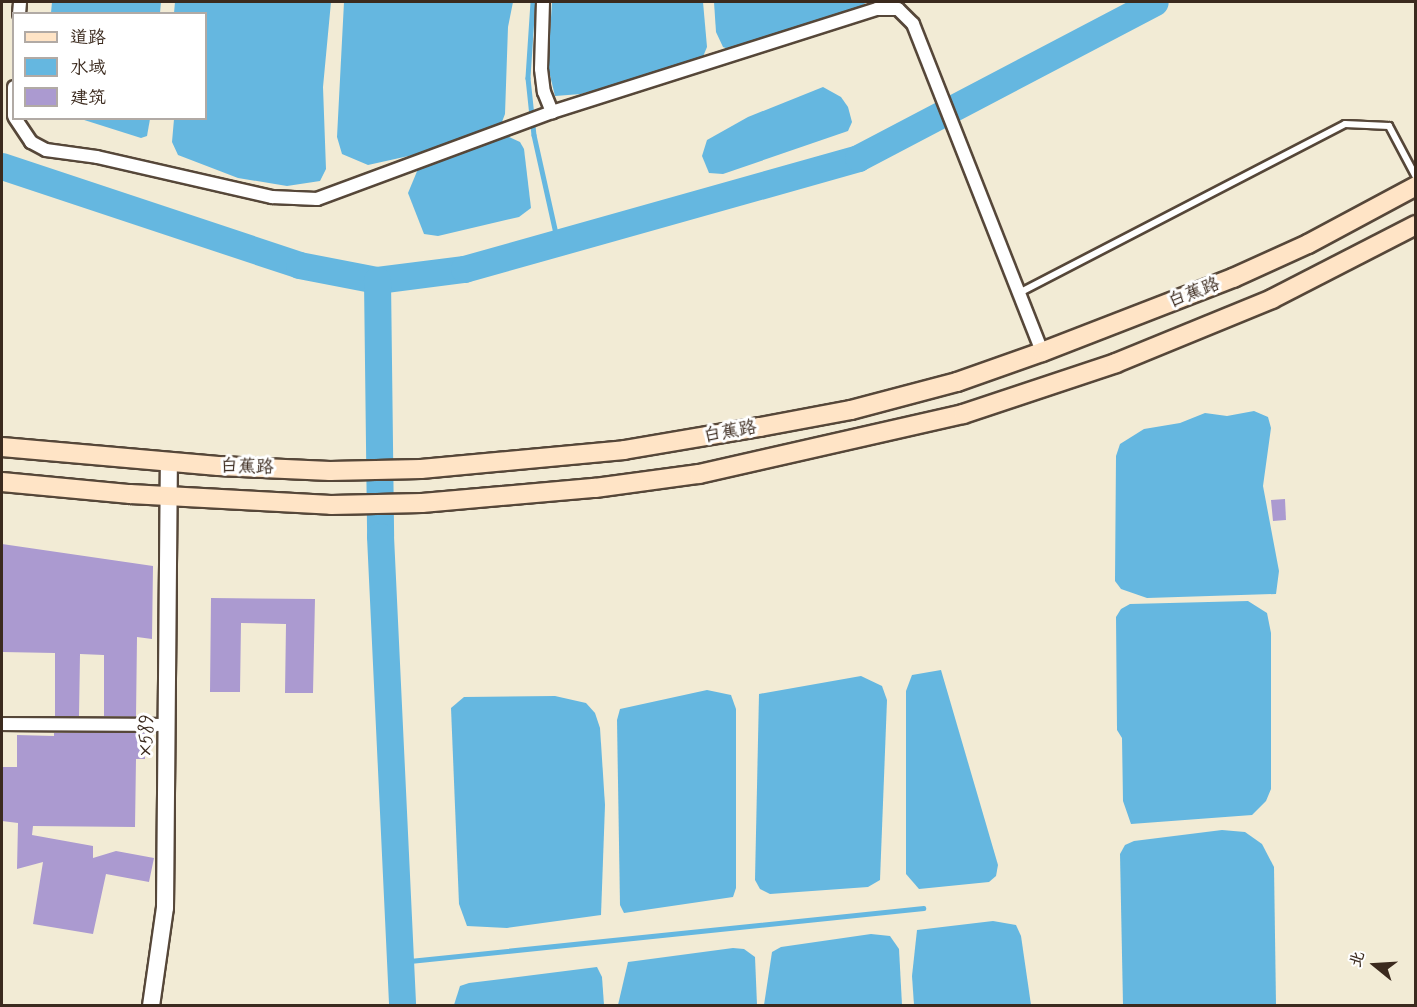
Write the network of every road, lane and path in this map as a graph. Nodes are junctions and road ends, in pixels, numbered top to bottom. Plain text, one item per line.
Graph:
1 (543, 2) edge
2 (547, 114) junction
3 (16, 120) edge
4 (1416, 177) edge
5 (1416, 186) edge
6 (1416, 225) edge
7 (1018, 293) junction
8 (1042, 352) junction
9 (2, 447) edge
10 (169, 463) junction
11 (2, 482) edge
12 (168, 496) junction
13 (2, 724) edge
14 (166, 725) junction
15 (151, 1005) edge

1 - 2 street
2 - 3 street
2 - 7 street
4 - 7 lane
5 - 8 main road, 白蕉路
6 - 12 main road, 白蕉路
7 - 8 street
8 - 10 main road, 白蕉路
9 - 10 main road, 白蕉路
10 - 12 street, X589 / X589
11 - 12 main road, 白蕉路
12 - 14 street, X589 / X589
13 - 14 street
14 - 15 street, X589 / X589

